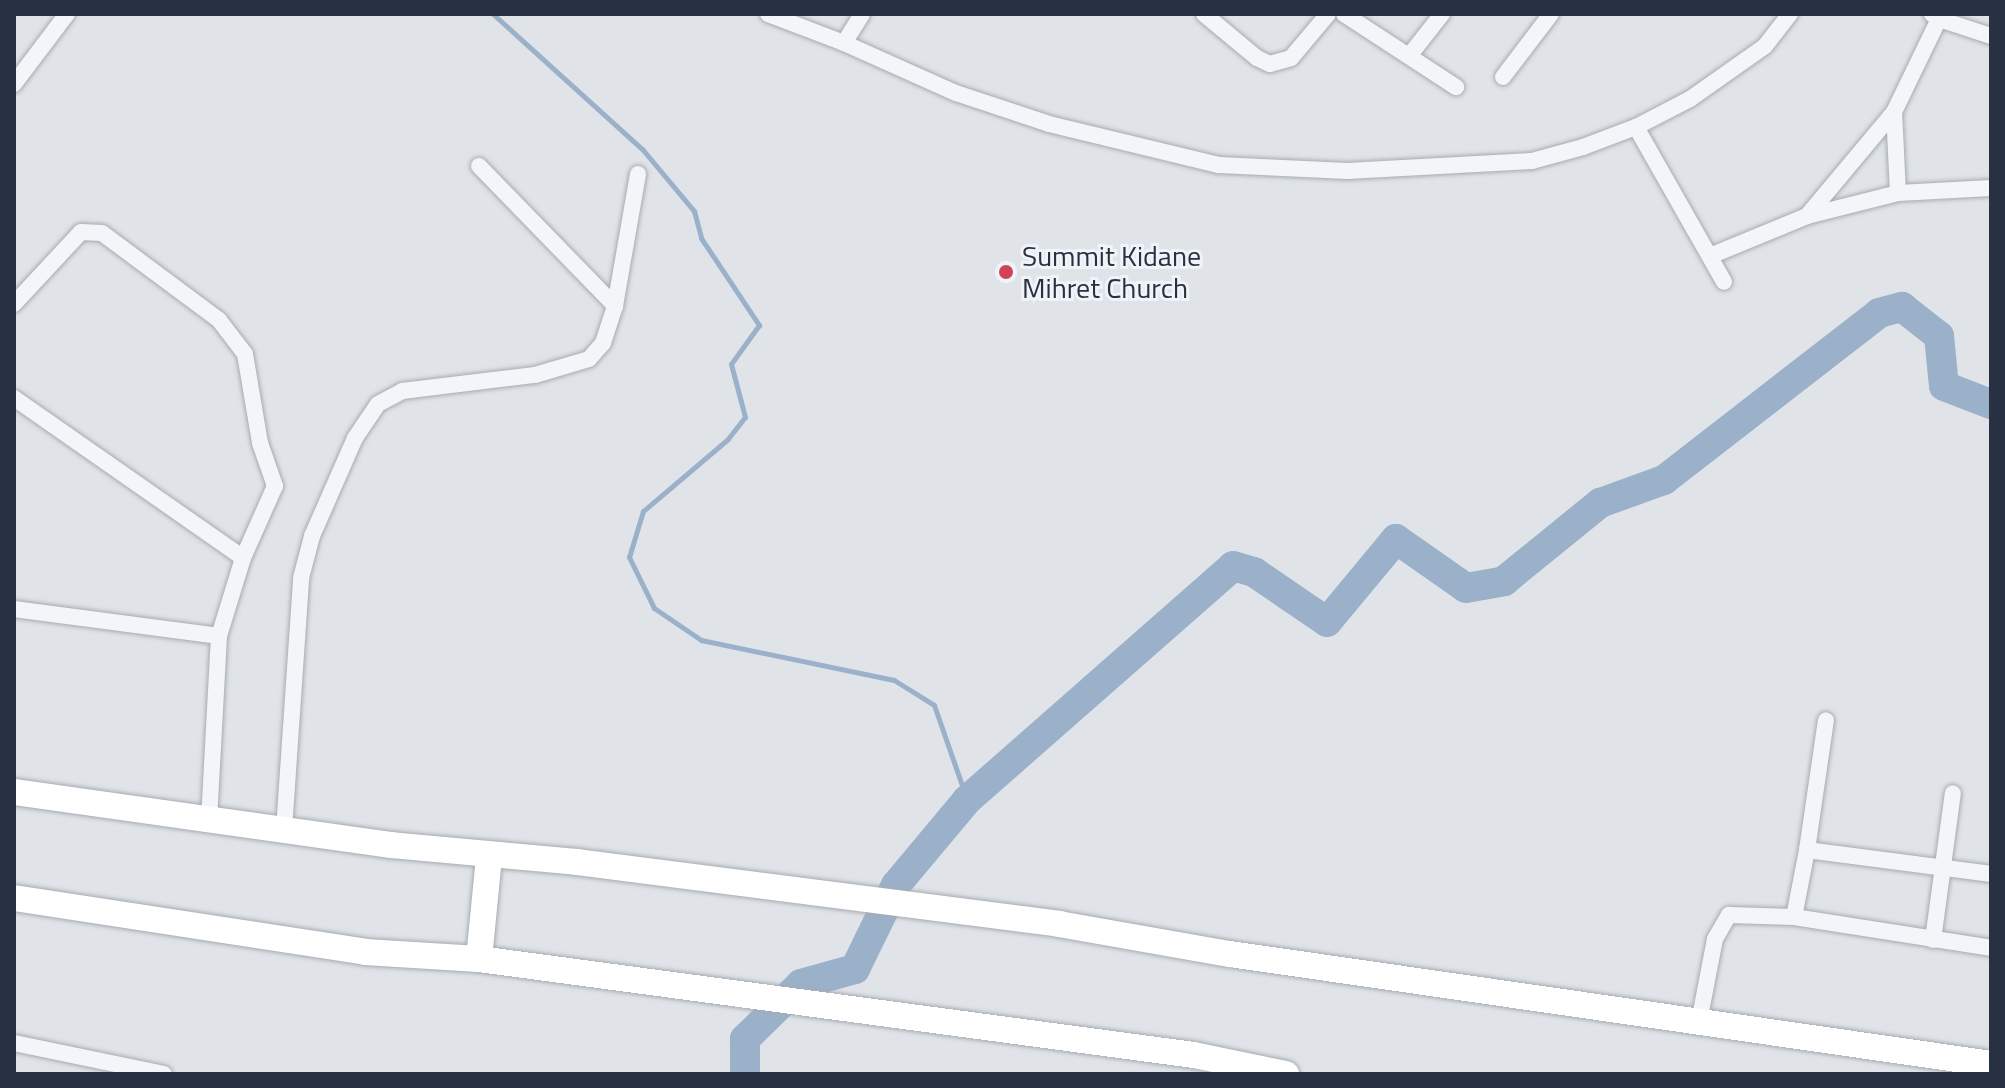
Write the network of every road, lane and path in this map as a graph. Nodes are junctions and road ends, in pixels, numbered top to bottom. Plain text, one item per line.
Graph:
1 (67, 14) edge
2 (768, 14) edge
3 (862, 14) edge
4 (1328, 14) edge
5 (1344, 14) edge
6 (1442, 14) edge
7 (1551, 14) edge
8 (1790, 14) edge
9 (1215, 17) edge
10 (1936, 17) edge
11 (1991, 36) edge
12 (844, 43) junction
13 (1409, 56) junction
14 (1503, 77) dead end
15 (14, 84) edge
16 (1456, 87) dead end
17 (1894, 112) junction
18 (1636, 127) junction
19 (479, 166) dead end
20 (638, 174) dead end
21 (1991, 188) edge
22 (1898, 193) junction
23 (1807, 216) junction
24 (1710, 256) junction
25 (1724, 282) dead end
26 (14, 304) edge
27 (615, 306) junction
28 (14, 398) edge
29 (243, 558) junction
30 (14, 609) edge
31 (219, 636) junction
32 (1826, 720) dead end
33 (14, 792) edge
34 (1953, 793) dead end
35 (209, 821) junction
36 (284, 830) junction
37 (1807, 850) junction
38 (489, 857) junction
39 (1942, 869) junction
40 (1991, 874) edge
41 (14, 898) edge
42 (1794, 917) junction
43 (1933, 940) junction
44 (1991, 948) edge
45 (479, 959) junction
46 (1699, 1022) junction
47 (14, 1043) edge
48 (1991, 1064) edge
49 (94, 1068) edge
50 (164, 1074) edge
51 (1286, 1074) edge

1 - 15 street
2 - 12 street
3 - 12 street
4 - 9 street
5 - 13 street
6 - 13 street
7 - 14 street
8 - 18 street
10 - 11 street
10 - 17 street
12 - 18 street
13 - 16 street
17 - 22 street
17 - 23 street
18 - 24 street
19 - 27 street
20 - 27 street
21 - 22 street
22 - 23 street
23 - 24 street
24 - 25 street
26 - 29 street
27 - 36 street
28 - 29 street
29 - 31 street
30 - 31 street
31 - 35 street
32 - 37 street
33 - 35 highway
34 - 39 street
35 - 36 highway
36 - 38 highway
37 - 39 street
37 - 42 street
38 - 45 highway
38 - 46 highway
39 - 40 street
39 - 43 street
41 - 45 highway
42 - 43 street
42 - 46 street
43 - 44 street
45 - 51 highway
46 - 48 highway
47 - 49 street
49 - 50 street

